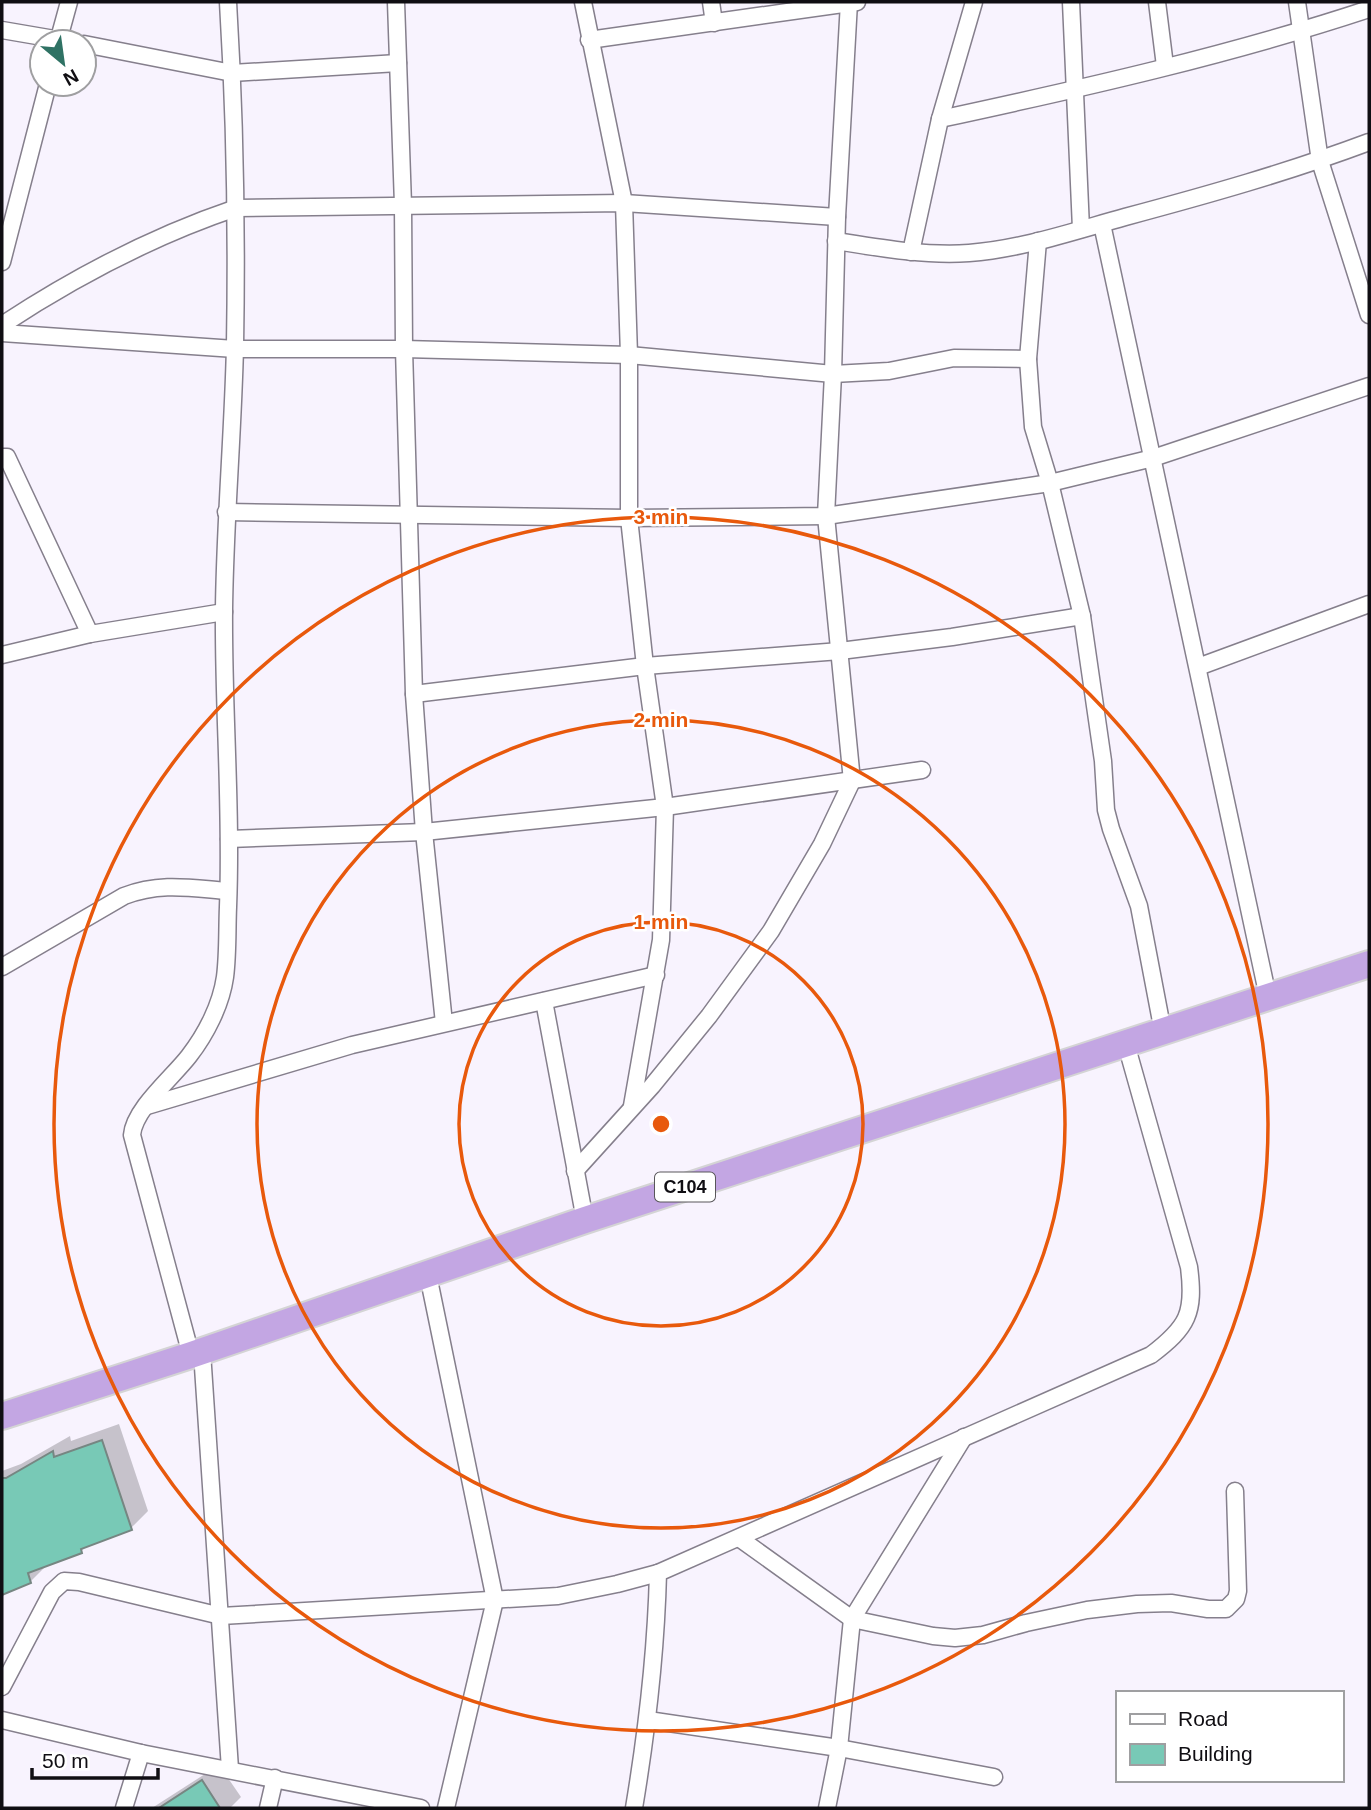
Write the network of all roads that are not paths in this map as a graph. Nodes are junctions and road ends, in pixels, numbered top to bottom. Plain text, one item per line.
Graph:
1 (69, 2) edge
2 (228, 2) edge
3 (396, 2) edge
4 (583, 2) edge
5 (711, 2) edge
6 (852, 2) edge
7 (974, 2) edge
8 (1071, 2) edge
9 (1157, 2) edge
10 (1297, 2) edge
11 (1369, 9) edge
12 (714, 23) junction
13 (65, 28) edge
14 (2, 30) edge
15 (1300, 32) junction
16 (28, 35) edge
17 (589, 40) junction
18 (98, 47) edge
19 (398, 63) junction
20 (1165, 66) junction
21 (232, 73) junction
22 (1073, 90) junction
23 (44, 98) edge
24 (940, 118) junction
25 (1369, 142) edge
26 (1320, 160) junction
27 (624, 203) junction
28 (403, 205) junction
29 (236, 208) junction
30 (837, 217) junction
31 (1102, 224) junction
32 (1081, 229) junction
33 (836, 241) junction
34 (1038, 241) junction
35 (911, 252) junction
36 (2, 262) edge
37 (1369, 315) edge
38 (2, 325) edge
39 (2, 333) edge
40 (235, 349) junction
41 (404, 349) junction
42 (629, 355) junction
43 (1028, 359) junction
44 (833, 374) junction
45 (1369, 386) edge
46 (3, 454) edge
47 (1153, 458) junction
48 (1050, 483) junction
49 (226, 512) junction
50 (409, 515) junction
51 (826, 516) junction
52 (629, 518) junction
53 (1369, 604) edge
54 (224, 612) junction
55 (1082, 616) junction
56 (90, 634) junction
57 (840, 651) junction
58 (2, 655) edge
59 (645, 666) junction
60 (1198, 667) junction
61 (414, 694) junction
62 (922, 770) dead end
63 (852, 781) junction
64 (665, 807) junction
65 (424, 832) junction
66 (229, 839) junction
67 (228, 891) junction
68 (1369, 964) edge
69 (2, 967) edge
70 (656, 975) junction
71 (1268, 997) junction
72 (544, 1001) junction
73 (444, 1023) junction
74 (1163, 1032) junction
75 (1126, 1044) junction
76 (147, 1106) junction
77 (631, 1109) junction
78 (575, 1171) junction
79 (585, 1220) junction
80 (428, 1275) junction
81 (196, 1354) junction
82 (2, 1416) edge
83 (964, 1437) junction
84 (1236, 1491) dead end
85 (739, 1538) junction
86 (658, 1573) junction
87 (495, 1600) junction
88 (221, 1616) junction
89 (852, 1619) junction
90 (2, 1687) edge
91 (2, 1720) edge
92 (648, 1720) junction
93 (839, 1748) junction
94 (141, 1753) junction
95 (230, 1769) junction
96 (994, 1777) dead end
97 (275, 1779) junction
98 (124, 1808) edge
99 (268, 1808) edge
100 (421, 1808) edge
101 (446, 1808) edge
102 (634, 1808) edge
103 (827, 1808) edge

1 - 13 street
2 - 21 street
3 - 19 street
4 - 17 street
5 - 12 street
6 - 12 street
6 - 30 street
7 - 24 street
8 - 22 street
9 - 20 street
10 - 15 street
11 - 15 street
12 - 17 street
14 - 16 street
15 - 20 street
15 - 26 street
17 - 27 street
18 - 21 street
19 - 21 street
19 - 28 street
20 - 22 street
21 - 29 street
22 - 24 street
22 - 32 street
23 - 36 street
24 - 35 street
25 - 26 street
26 - 31 street
26 - 37 street
27 - 28 street
27 - 30 street
27 - 42 street
28 - 29 street
28 - 41 street
29 - 38 street
29 - 40 street
30 - 33 street
31 - 32 street
31 - 47 street
32 - 34 street
33 - 35 street
33 - 44 street
34 - 35 street
34 - 43 street
39 - 40 street
40 - 41 street
40 - 49 street
41 - 42 street
41 - 50 street
42 - 44 street
42 - 52 street
43 - 44 street
43 - 48 street
44 - 51 street
45 - 47 street
46 - 56 street
47 - 48 street
47 - 60 street
48 - 51 street
48 - 55 street
49 - 50 street
49 - 54 street
50 - 52 street
50 - 61 street
51 - 52 street
51 - 57 street
52 - 59 street
53 - 60 street
54 - 56 street
54 - 66 street
55 - 57 street
55 - 74 street
56 - 58 street
57 - 59 street
57 - 63 street
59 - 61 street
59 - 64 street
60 - 71 street
61 - 65 street
62 - 63 street
63 - 64 street
63 - 77 street
64 - 65 street
64 - 70 street
65 - 66 street
65 - 73 street
66 - 67 street
67 - 69 street
67 - 76 street
68 - 71 highway, C104
70 - 72 street
70 - 77 street
71 - 74 highway, C104
72 - 73 street
72 - 78 street
73 - 76 street
74 - 75 highway, C104
75 - 79 highway, C104
75 - 83 street
76 - 81 street
77 - 78 street
78 - 79 street
79 - 80 highway, C104
80 - 81 highway, C104
80 - 87 street
81 - 82 highway, C104
81 - 88 street
83 - 85 street
83 - 89 street
84 - 89 street
85 - 86 street
85 - 89 street
86 - 87 street
86 - 92 street
87 - 88 street
87 - 101 street
88 - 90 street
88 - 95 street
89 - 93 street
91 - 94 street
92 - 93 street
92 - 102 street
93 - 96 street
93 - 103 street
94 - 95 street
94 - 98 street
95 - 97 street
97 - 99 street
97 - 100 street

